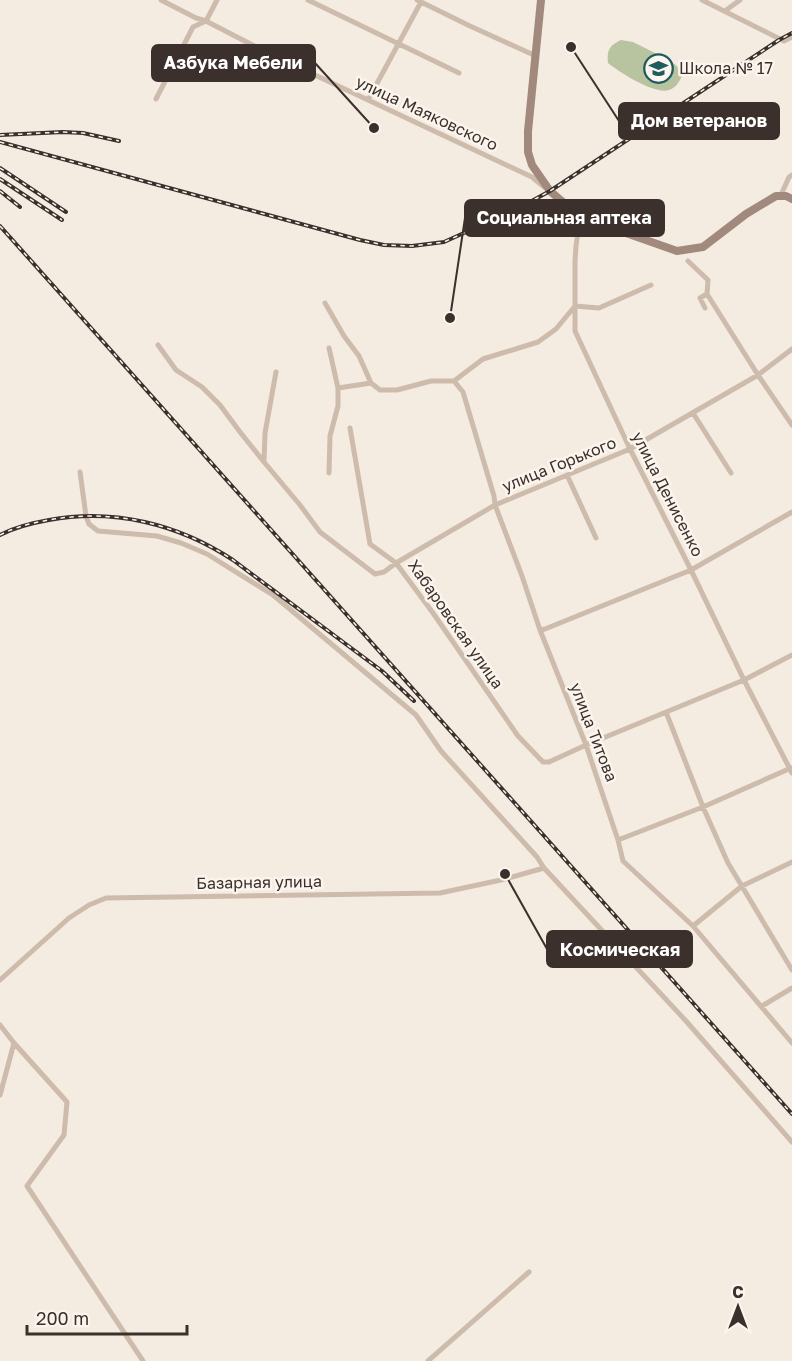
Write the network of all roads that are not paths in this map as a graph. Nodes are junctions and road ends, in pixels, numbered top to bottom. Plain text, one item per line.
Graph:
1 (161, 0) edge
2 (217, 0) edge
3 (308, 0) edge
4 (542, 0) edge
5 (702, 0) edge
6 (740, 0) edge
7 (419, 1) edge
8 (725, 11) junction
9 (206, 21) junction
10 (792, 37) edge
11 (399, 44) junction
12 (536, 56) junction
13 (459, 73) dead end
14 (156, 99) dead end
15 (368, 100) junction
16 (792, 174) edge
17 (550, 191) junction
18 (781, 195) junction
19 (792, 200) edge
20 (587, 216) junction
21 (688, 261) dead end
22 (651, 285) dead end
23 (708, 294) junction
24 (325, 303) dead end
25 (574, 306) junction
26 (705, 308) dead end
27 (158, 345) dead end
28 (329, 348) dead end
29 (792, 349) edge
30 (276, 372) dead end
31 (758, 375) junction
32 (454, 381) junction
33 (371, 382) junction
34 (338, 388) junction
35 (693, 413) junction
36 (792, 425) edge
37 (350, 428) dead end
38 (630, 449) junction
39 (264, 462) junction
40 (80, 472) dead end
41 (731, 472) dead end
42 (329, 473) dead end
43 (567, 475) junction
44 (495, 505) junction
45 (792, 512) edge
46 (596, 538) dead end
47 (396, 563) junction
48 (691, 570) junction
49 (540, 630) junction
50 (792, 655) edge
51 (744, 680) junction
52 (666, 712) junction
53 (586, 745) junction
54 (791, 769) edge
55 (703, 807) junction
56 (618, 840) junction
57 (792, 862) edge
58 (544, 867) junction
59 (742, 886) junction
60 (693, 926) junction
61 (792, 970) edge
62 (0, 980) edge
63 (792, 988) edge
64 (762, 1006) junction
65 (0, 1025) edge
66 (14, 1043) junction
67 (792, 1043) edge
68 (0, 1095) edge
69 (792, 1142) edge
70 (529, 1272) dead end
71 (143, 1361) edge
72 (428, 1361) edge

1 - 9 street, улица Маяковского
2 - 9 street
3 - 11 street
4 - 12 street
5 - 8 street
6 - 8 street
7 - 11 street
7 - 12 street
8 - 10 street
9 - 14 street
9 - 15 street, улица Маяковского
11 - 13 street
11 - 15 street
12 - 17 street
15 - 17 street, улица Маяковского
16 - 18 street
17 - 20 street
18 - 19 street
18 - 20 street
20 - 25 street, улица Денисенко
21 - 23 street
22 - 25 street
23 - 26 street
23 - 31 street
24 - 33 street
25 - 32 street
25 - 38 street, улица Денисенко
27 - 39 street
28 - 34 street
29 - 31 street, улица Горького
30 - 39 street
31 - 35 street, улица Горького
31 - 36 street
32 - 33 street
32 - 44 street, улица Титова
33 - 34 street
34 - 42 street
35 - 38 street, улица Горького
35 - 41 street
37 - 47 street, Хабаровская улица
38 - 43 street, улица Горького
38 - 48 street, улица Денисенко
39 - 47 street, улица Горького
40 - 58 street
43 - 44 street, улица Горького
43 - 46 street
44 - 47 street, улица Горького
44 - 49 street, улица Титова
45 - 48 street
47 - 53 street, Хабаровская улица
48 - 49 street
48 - 51 street, улица Денисенко
49 - 53 street, улица Титова
50 - 51 street
51 - 52 street
51 - 54 street, улица Денисенко
52 - 53 street
52 - 55 street
53 - 56 street, улица Титова
54 - 55 street
55 - 56 street
55 - 59 street
56 - 60 street, улица Титова
57 - 59 street
58 - 62 street, Базарная улица
58 - 69 street
59 - 60 street
59 - 61 street
60 - 64 street, улица Титова
63 - 64 street
64 - 67 street, улица Титова
65 - 66 street
66 - 68 street
66 - 71 street
70 - 72 street

